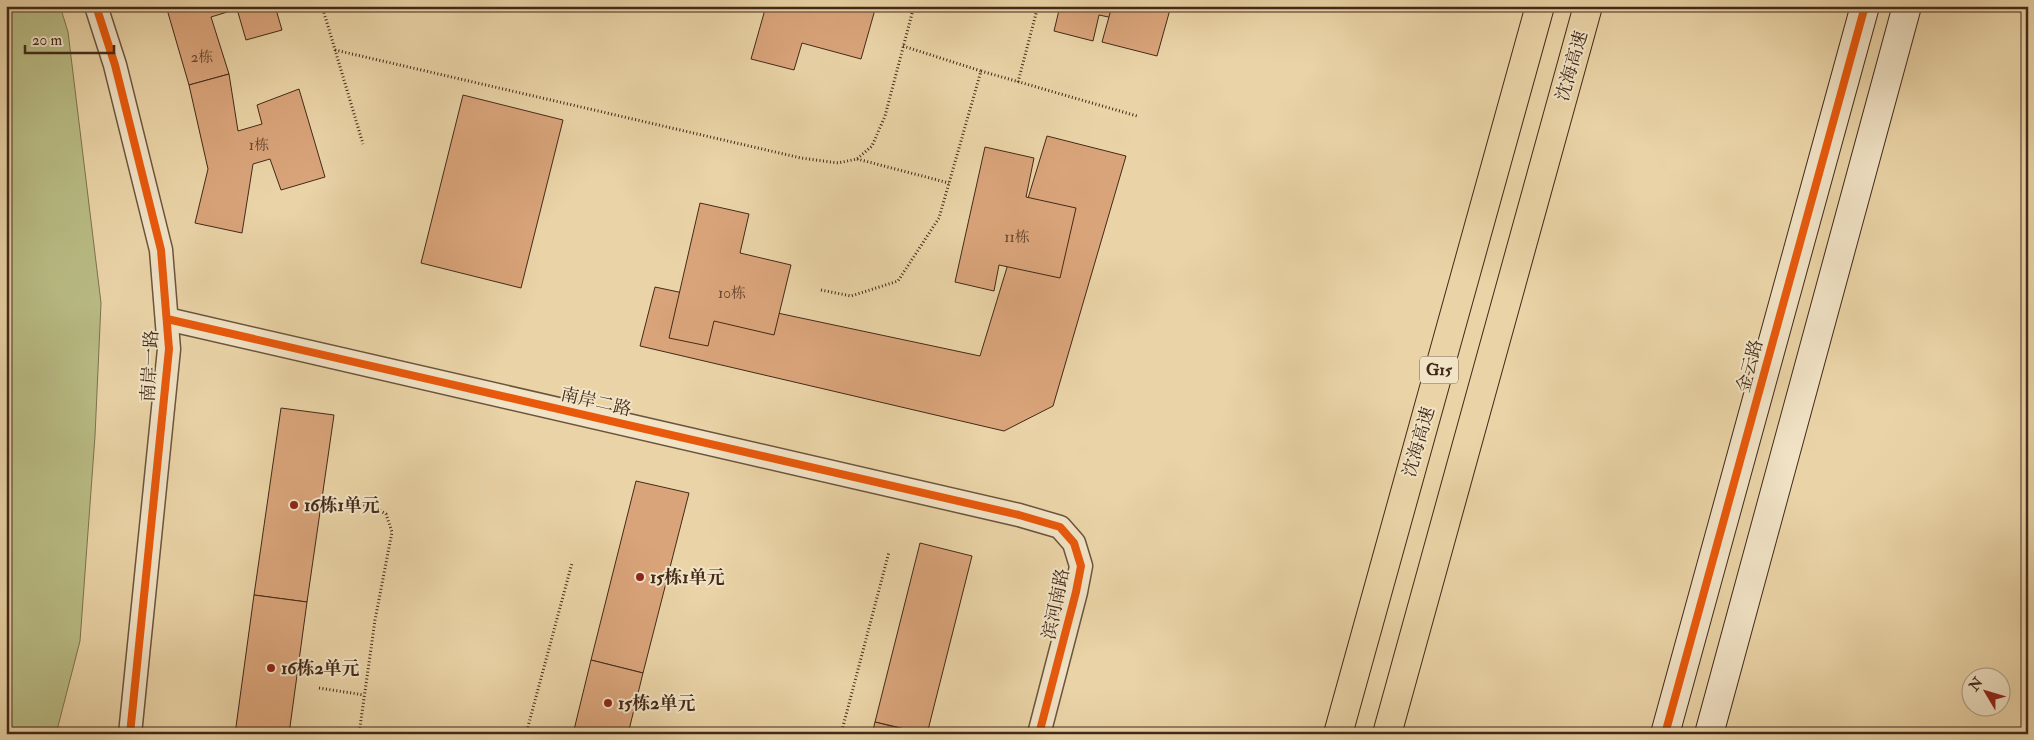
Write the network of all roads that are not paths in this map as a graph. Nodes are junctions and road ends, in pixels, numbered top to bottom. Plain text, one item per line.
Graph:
1 (96, 6) edge
2 (1540, 6) edge
3 (1588, 6) edge
4 (1865, 6) edge
5 (1907, 6) edge
6 (167, 319) junction
7 (1019, 515) joint
8 (130, 734) edge
9 (1040, 734) edge
10 (1338, 734) edge
11 (1387, 734) edge
12 (1665, 734) edge
13 (1709, 734) edge

1 - 6 street, 南岸一路
2 - 10 highway, 沈海高速 / G15
3 - 11 highway, 沈海高速 / G15
4 - 12 street, 金云路
5 - 13 street
6 - 7 street, 南岸二路
6 - 8 street, 南岸一路
7 - 9 street, 滨河南路

